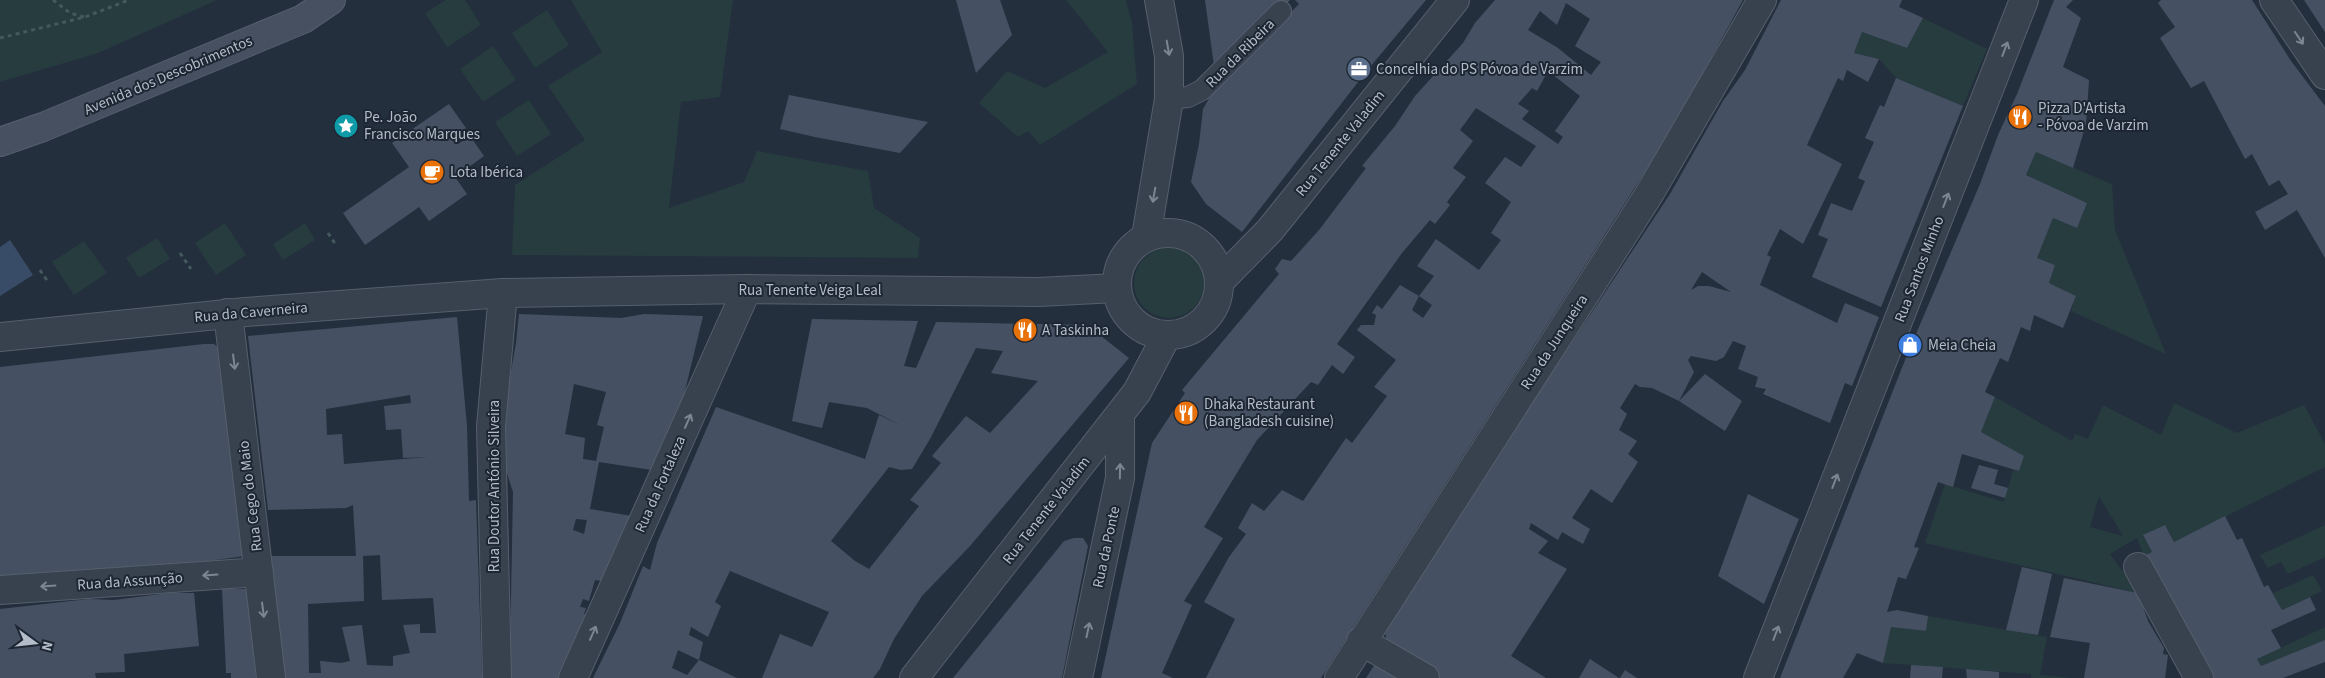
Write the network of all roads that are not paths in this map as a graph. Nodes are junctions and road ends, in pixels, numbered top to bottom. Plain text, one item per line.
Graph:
1 (331, 0) edge
2 (1159, 0) edge
3 (1455, 0) edge
4 (1762, 0) edge
5 (2024, 0) edge
6 (2274, 0) edge
7 (1281, 11) dead end
8 (2325, 76) edge
9 (1169, 99) junction
10 (0, 142) edge
11 (1146, 237) junction
12 (1219, 282) junction
13 (1117, 288) junction
14 (747, 289) junction
15 (503, 294) junction
16 (228, 313) junction
17 (1168, 335) junction
18 (0, 337) edge
19 (1120, 415) junction
20 (2138, 567) dead end
21 (259, 572) junction
22 (0, 590) edge
23 (1361, 641) junction
24 (271, 678) edge
25 (497, 678) edge
26 (574, 678) edge
27 (914, 678) edge
28 (1078, 678) edge
29 (1339, 678) edge
30 (1425, 678) edge
31 (1758, 678) edge
32 (2200, 678) edge

1 - 10 main road, Avenida dos Descobrimentos
2 -> 9 street
3 - 12 street, Rua Tenente Valadim
4 - 23 street, Rua da Junqueira
31 -> 5 street, Rua Santos Minho
6 -> 8 street
7 - 9 lane, Rua da Ribeira
9 -> 11 street
11 - 12 street
11 - 13 street
12 - 17 street
13 - 14 street, Rua Tenente Veiga Leal
13 - 17 street
14 - 15 street, Rua Tenente Veiga Leal
26 -> 14 street, Rua da Fortaleza
15 - 16 street, Rua da Caverneira
15 - 25 street, Rua Doutor António Silveira
16 - 18 street, Rua da Caverneira
16 -> 21 street, Rua Cego do Maio
17 - 19 street, Rua Tenente Valadim
19 - 27 street, Rua Tenente Valadim
28 -> 19 street, Rua da Ponte
20 - 32 street
21 -> 22 street, Rua da Assunção
21 -> 24 street, Rua Cego do Maio
23 - 29 street, Rua da Junqueira
23 - 30 street

